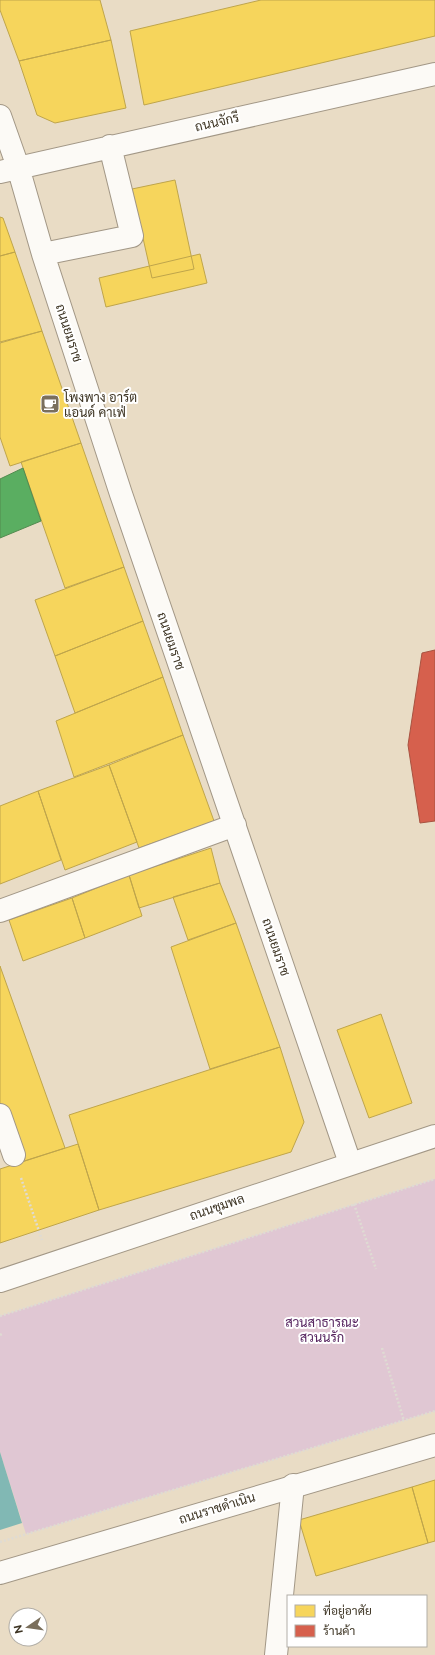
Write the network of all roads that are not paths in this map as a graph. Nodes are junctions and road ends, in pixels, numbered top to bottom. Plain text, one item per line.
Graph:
1 (435, 74) edge
2 (0, 116) edge
3 (110, 146) junction
4 (9, 169) edge
5 (43, 254) junction
6 (235, 826) junction
7 (0, 911) edge
8 (0, 1116) edge
9 (435, 1136) edge
10 (14, 1155) road end
11 (350, 1163) junction
12 (0, 1281) edge
13 (435, 1445) edge
14 (293, 1485) junction
15 (0, 1573) edge
16 (276, 1655) edge

1 - 3 street, ถนนจักรี
2 - 4 street, ถนนยมราช
3 - 4 street, ถนนจักรี
3 - 5 street
4 - 5 street, ถนนยมราช
5 - 6 street, ถนนยมราช
6 - 7 street
6 - 11 street, ถนนยมราช
8 - 10 street
9 - 11 street, ถนนชุมพล
11 - 12 street, ถนนชุมพล
13 - 14 street, ถนนราชดำเนิน
14 - 15 street, ถนนราชดำเนิน
14 - 16 street

